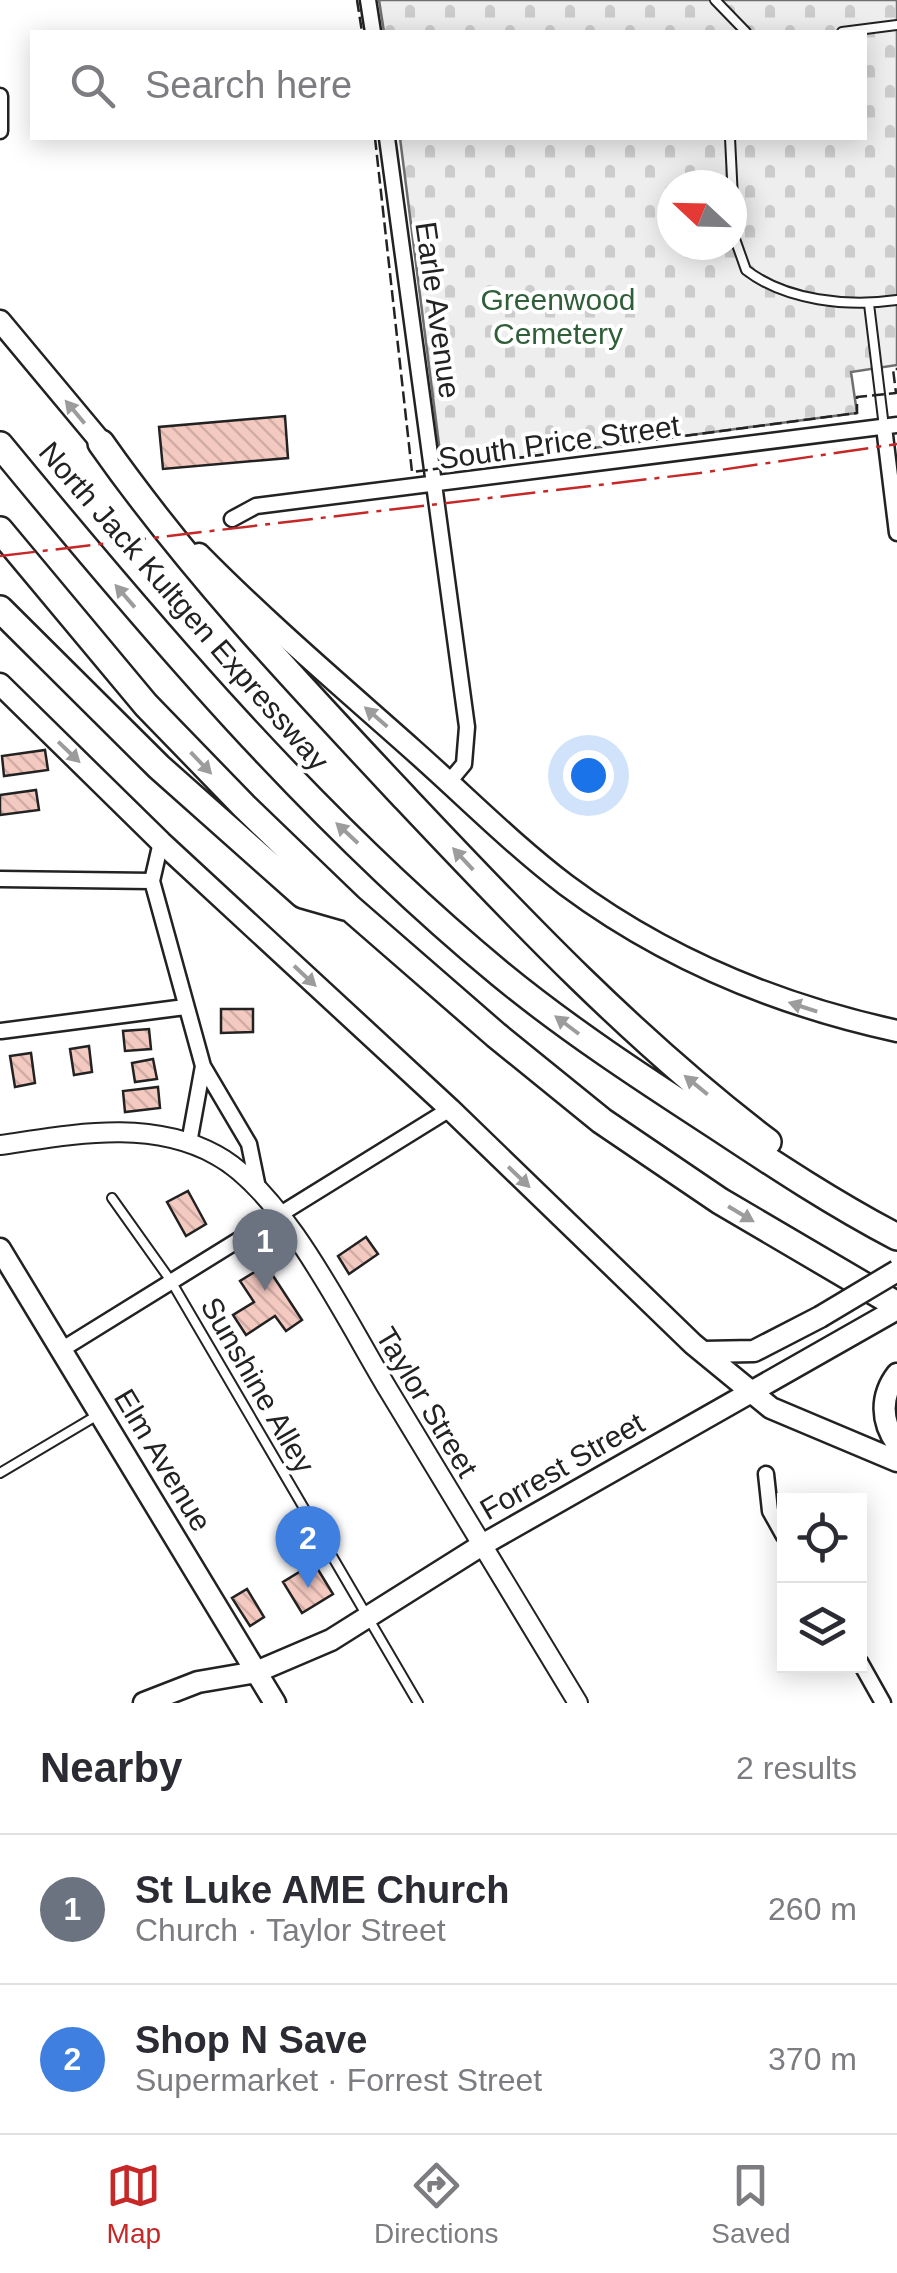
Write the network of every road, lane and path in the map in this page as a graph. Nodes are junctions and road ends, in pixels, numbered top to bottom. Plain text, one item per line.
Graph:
1 (368, 0) edge
2 (715, 0) edge
3 (897, 25) edge
4 (372, 30) edge
5 (741, 30) edge
6 (858, 30) edge
7 (0, 96) edge
8 (0, 130) edge
9 (387, 140) edge
10 (730, 140) edge
11 (897, 300) edge
12 (869, 304) junction
13 (0, 320) edge
14 (891, 426) edge
15 (101, 443) junction
16 (0, 445) edge
17 (435, 487) junction
18 (232, 519) dead end
19 (0, 530) edge
20 (897, 533) edge
21 (0, 610) edge
22 (0, 684) edge
23 (449, 782) junction
24 (161, 842) junction
25 (0, 879) edge
26 (152, 881) junction
27 (350, 908) junction
28 (185, 1007) junction
29 (1, 1031) edge
30 (897, 1031) edge
31 (203, 1066) junction
32 (450, 1109) junction
33 (189, 1142) junction
34 (0, 1145) edge
35 (257, 1183) junction
36 (112, 1198) dead end
37 (278, 1215) junction
38 (891, 1233) edge
39 (0, 1248) edge
40 (897, 1271) edge
41 (172, 1281) junction
42 (897, 1307) edge
43 (61, 1350) junction
44 (703, 1352) junction
45 (897, 1374) edge
46 (751, 1393) junction
47 (100, 1414) junction
48 (897, 1444) edge
49 (897, 1461) edge
50 (0, 1473) edge
51 (766, 1474) dead end
52 (777, 1524) edge
53 (482, 1545) junction
54 (365, 1616) junction
55 (256, 1672) junction
56 (866, 1673) edge
57 (144, 1703) edge
58 (275, 1703) edge
59 (418, 1703) edge
60 (578, 1703) edge
61 (884, 1703) edge

1 - 4 street
2 - 5 lane
3 - 6 lane
7 - 8 street
9 - 17 street, Earle Avenue
10 - 12 lane
11 - 12 lane
12 - 14 lane
15 -> 13 main road, North Jack Kultgen Expressway
14 - 17 street, South Price Street
14 - 20 street
23 -> 15 main road, North Jack Kultgen Expressway
38 -> 15 highway
38 -> 16 highway, North Jack Kultgen Expressway
17 - 18 street, South Price Street
17 - 23 street, Earle Avenue
19 -> 27 highway
21 - 27 highway
22 -> 24 main road
30 -> 23 main road, North Jack Kultgen Expressway
24 - 26 street, Taylor Street
24 -> 32 main road
25 - 26 street
26 - 28 street, Taylor Street
27 -> 42 highway
28 - 29 street
28 - 31 street, Taylor Street
31 - 33 street, Taylor Street
31 - 35 street, Taylor Street
32 - 37 street
32 -> 44 main road
33 - 34 street
33 - 35 street, Taylor Street
35 - 37 street, Taylor Street
36 - 41 lane, Sunshine Alley
37 - 41 street
37 - 53 street, Taylor Street
39 - 43 main road, Elm Avenue
40 - 44 main road, bridge
41 - 43 street
41 - 54 lane, Sunshine Alley
42 - 46 main road, Forrest Street
43 - 47 main road, Elm Avenue
44 - 46 main road
45 - 48 main road
46 - 49 main road
46 - 53 main road, Forrest Street
47 - 50 lane
47 - 55 main road, Elm Avenue
51 - 52 street
53 - 54 main road, Forrest Street
53 - 60 street, Taylor Street
54 - 55 main road, Forrest Street
54 - 59 lane, Sunshine Alley
55 - 57 main road, Forrest Street
55 - 58 main road, Elm Avenue
56 - 61 street

